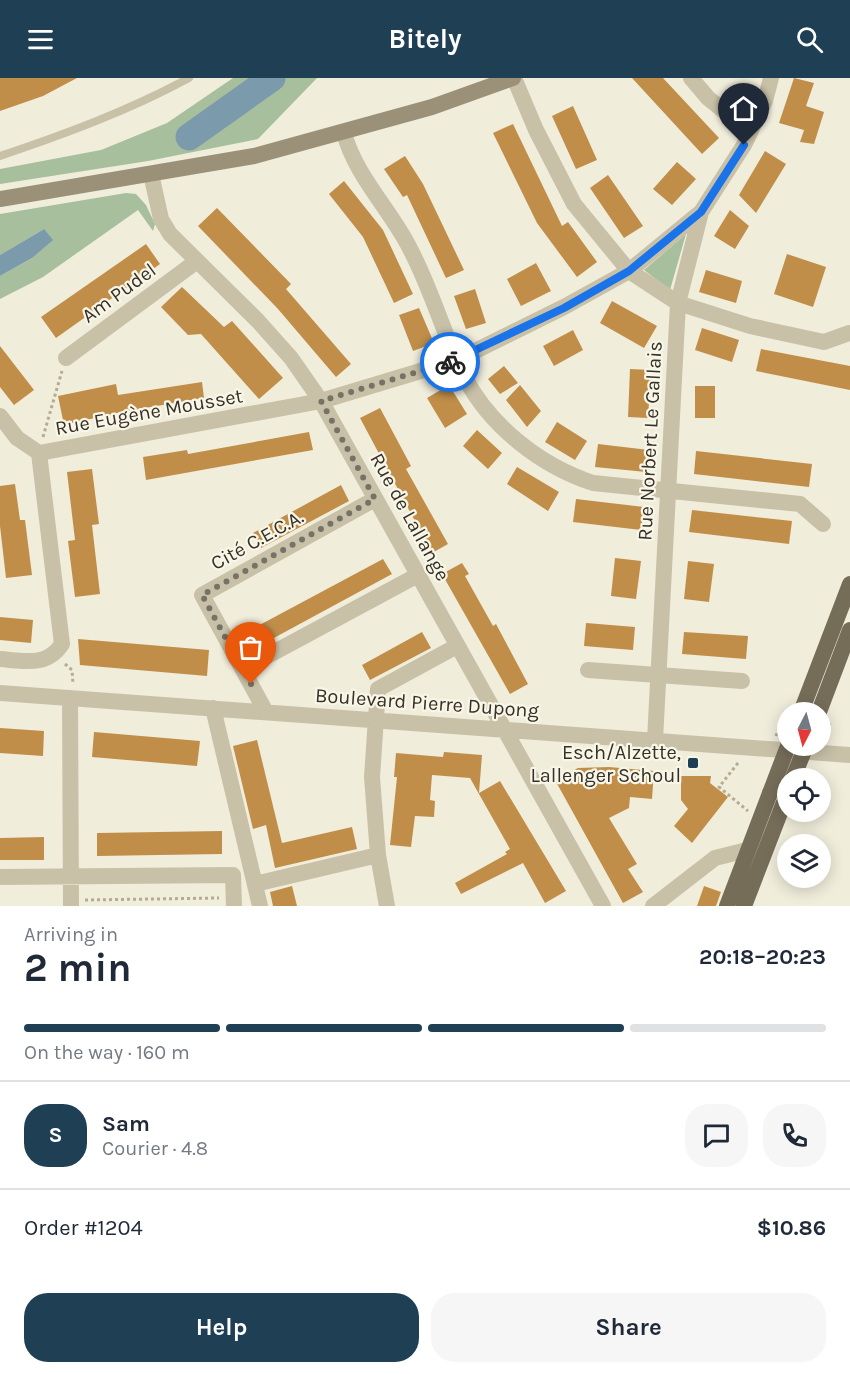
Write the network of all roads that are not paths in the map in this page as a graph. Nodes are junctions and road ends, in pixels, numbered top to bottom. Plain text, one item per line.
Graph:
1 (189, 78) edge
2 (514, 78) edge
3 (691, 78) edge
4 (771, 78) edge
5 (750, 132) junction
6 (344, 133) junction
7 (0, 156) edge
8 (151, 174) junction
9 (0, 199) edge
10 (701, 212) junction
11 (197, 261) junction
12 (629, 271) junction
13 (678, 303) junction
14 (849, 333) edge
15 (66, 358) road end
16 (457, 360) junction
17 (321, 401) junction
18 (0, 416) edge
19 (39, 453) junction
20 (668, 491) junction
21 (375, 499) junction
22 (823, 524) dead end
23 (418, 575) junction
24 (850, 584) edge
25 (850, 630) edge
26 (458, 646) junction
27 (0, 659) edge
28 (243, 669) junction
29 (588, 669) dead end
30 (658, 675) junction
31 (742, 681) dead end
32 (0, 693) edge
33 (72, 698) junction
34 (809, 702) edge
35 (810, 702) edge
36 (213, 708) junction
37 (266, 712) junction
38 (375, 720) junction
39 (504, 729) junction
40 (655, 740) junction
41 (850, 755) edge
42 (777, 800) edge
43 (777, 806) edge
44 (747, 850) junction
45 (378, 855) junction
46 (71, 876) junction
47 (0, 877) edge
48 (754, 880) junction
49 (255, 884) junction
50 (234, 902) edge
51 (71, 903) edge
52 (260, 906) edge
53 (387, 906) edge
54 (603, 906) edge
55 (653, 906) edge
56 (727, 906) edge
57 (744, 906) edge

1 - 7 lane
2 - 6 main road
2 - 12 street
3 - 5 street
4 - 5 street
5 - 10 street
6 - 8 main road
6 - 16 street
8 - 9 main road
8 - 11 street, Rue de Lallange
10 - 12 street, Rue Eugène Mousset
10 - 13 street, Rue Norbert Le Gallais
11 - 15 street, Am Pudel
11 - 17 street, Rue de Lallange
12 - 13 street
12 - 16 street, Rue Eugène Mousset
13 - 14 street
13 - 20 street, Rue Norbert Le Gallais
16 - 17 street, Rue Eugène Mousset
16 - 20 street
17 - 19 street, Rue Eugène Mousset
17 - 21 street, Rue de Lallange
18 - 19 street, Rue Eugène Mousset
19 - 27 street
20 - 22 street
20 - 30 street, Rue Norbert Le Gallais
21 - 23 street, Rue de Lallange
21 - 28 street, Cité C.E.C.A.
23 - 26 street, Rue de Lallange
23 - 28 street
24 - 34 main road
25 - 35 main road
26 - 38 street
26 - 39 street, Rue de Lallange
28 - 37 street, Cité C.E.C.A.
29 - 30 street
30 - 31 street
30 - 40 street, Rue Norbert Le Gallais
32 - 33 street, Boulevard Pierre Dupong
33 - 36 street, Boulevard Pierre Dupong
33 - 46 street
36 - 37 street, Boulevard Pierre Dupong
36 - 49 street
37 - 38 street, Boulevard Pierre Dupong
38 - 39 street, Boulevard Pierre Dupong
38 - 45 street
39 - 40 street, Boulevard Pierre Dupong
39 - 54 street, Rue de Lallange
40 - 41 street, Boulevard Pierre Dupong
42 - 44 main road
43 - 48 main road
44 - 48 main road
44 - 55 street
44 - 56 main road
45 - 49 street
45 - 53 street
46 - 47 street
46 - 50 street
46 - 51 street
48 - 57 main road
49 - 52 street

